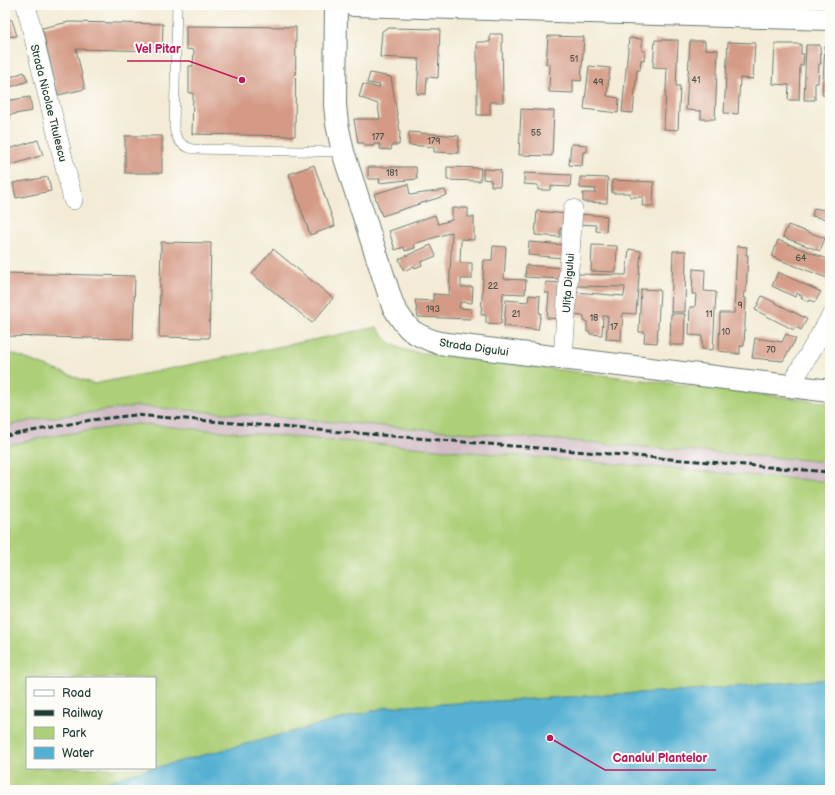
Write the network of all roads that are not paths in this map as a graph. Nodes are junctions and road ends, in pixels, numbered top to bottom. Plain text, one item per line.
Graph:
1 (26, 5) edge
2 (177, 5) edge
3 (336, 5) edge
4 (354, 5) edge
5 (761, 11) edge
6 (830, 19) edge
7 (342, 152) junction
8 (73, 200) dead end
9 (573, 209) dead end
10 (830, 318) edge
11 (563, 358) junction
12 (791, 385) junction
13 (830, 390) edge

1 - 8 street, Strada Nicolae Titulescu
2 - 7 lane
3 - 7 street, Strada Digului
4 - 5 street
5 - 6 street
7 - 11 street, Strada Digului
9 - 11 street, Ulița Digului
10 - 12 street
11 - 12 street, Strada Digului
12 - 13 street, Strada Digului

